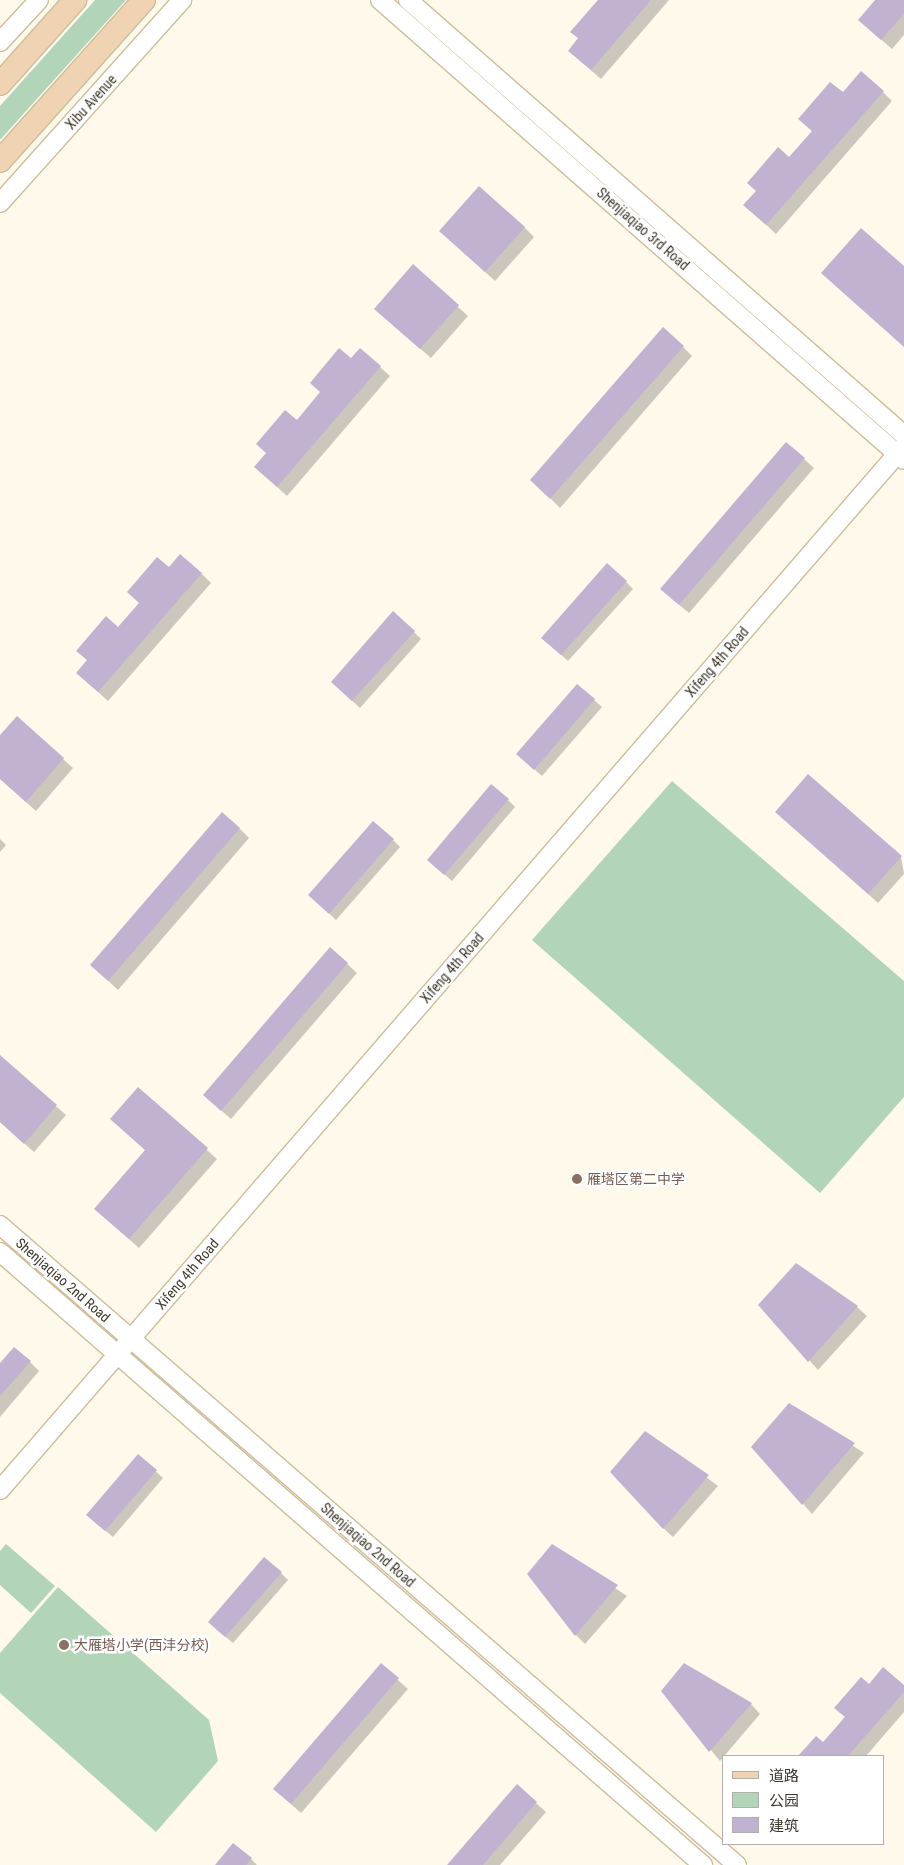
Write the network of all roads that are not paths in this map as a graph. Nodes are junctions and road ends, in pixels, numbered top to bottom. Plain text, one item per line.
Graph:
1 (39, 0) edge
2 (75, 0) edge
3 (144, 0) edge
4 (182, 0) edge
5 (380, 0) edge
6 (408, 0) edge
7 (0, 42) edge
8 (0, 84) edge
9 (0, 161) edge
10 (0, 203) edge
11 (904, 435) edge
12 (902, 453) edge
13 (0, 1225) edge
14 (0, 1252) edge
15 (131, 1340) junction
16 (118, 1355) junction
17 (0, 1490) edge
18 (703, 1865) edge
19 (737, 1865) edge

1 - 7 street
2 - 8 main road
3 - 9 main road, Xibu Avenue
4 - 10 street, Xibu Avenue
5 - 12 street, Shenjiaqiao 3rd Road
6 - 11 street, Shenjiaqiao 3rd Road
12 - 15 street, Xifeng 4th Road
13 - 15 street, Shenjiaqiao 2nd Road
14 - 16 street, Shenjiaqiao 2nd Road
15 - 16 street, Xifeng 4th Road
15 - 19 street, Shenjiaqiao 2nd Road
16 - 17 street, Xifeng 4th Road
16 - 18 street, Shenjiaqiao 2nd Road

